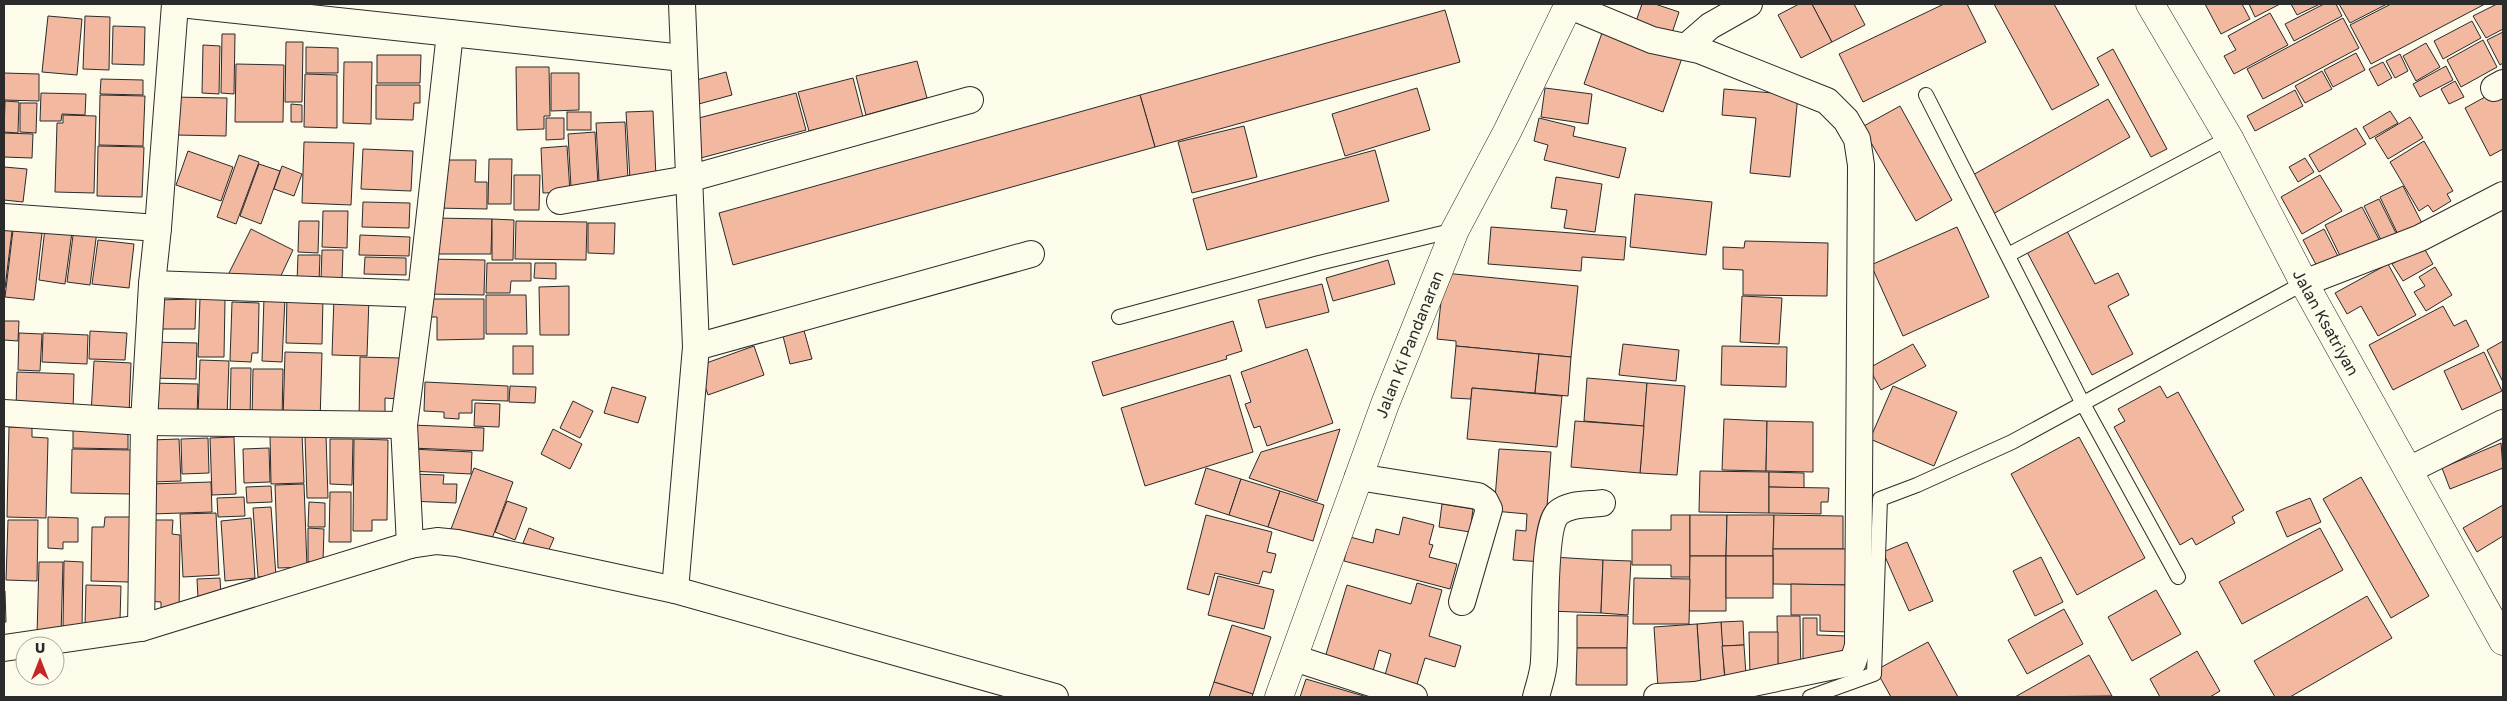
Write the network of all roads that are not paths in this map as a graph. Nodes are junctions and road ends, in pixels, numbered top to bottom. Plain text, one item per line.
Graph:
1 (175, 4) edge
2 (180, 4) edge
3 (682, 4) edge
4 (1569, 4) edge
5 (1749, 4) edge
6 (2150, 4) edge
7 (450, 33) junction
8 (1687, 46) junction
9 (683, 58) junction
10 (1926, 95) dead end
11 (970, 100) dead end
12 (2229, 138) junction
13 (688, 179) junction
14 (2503, 195) edge
15 (560, 201) dead end
16 (4, 217) edge
17 (158, 228) junction
18 (1455, 230) junction
19 (1031, 254) dead end
20 (2008, 255) junction
21 (2304, 283) junction
22 (152, 284) junction
23 (421, 294) junction
24 (1119, 317) dead end
25 (696, 348) junction
26 (2082, 402) junction
27 (4, 413) edge
28 (144, 422) junction
29 (2503, 423) edge
30 (404, 426) junction
31 (2409, 470) junction
32 (1358, 478) junction
33 (1602, 504) dead end
34 (410, 545) junction
35 (2178, 576) dead end
36 (675, 590) junction
37 (1462, 602) dead end
38 (141, 628) junction
39 (2503, 641) edge
40 (4, 648) edge
41 (1294, 658) junction
42 (1696, 696) edge
43 (1055, 697) edge
44 (1278, 697) edge
45 (1414, 697) edge
46 (1536, 697) edge
47 (1657, 697) edge
48 (1810, 697) edge

1 - 17 street
2 - 7 street
3 - 9 street
4 - 8 street
4 - 18 main road, Jalan Ki Pandanaran
5 - 8 street
6 - 12 main road, Jalan Ksatriyan
7 - 9 street
7 - 23 street
8 - 42 street
9 - 13 street
10 - 20 lane
11 - 13 street
12 - 20 lane
12 - 21 main road, Jalan Ksatriyan
13 - 15 street
13 - 25 street
14 - 21 street
16 - 17 street
17 - 22 street
18 - 24 lane
18 - 32 main road, Jalan Ki Pandanaran
19 - 25 street
20 - 26 lane
21 - 26 lane
21 - 31 main road, Jalan Ksatriyan
22 - 23 street
22 - 28 street
23 - 30 street
25 - 36 street
26 - 35 lane
26 - 48 lane
27 - 28 street
28 - 30 street
28 - 38 street
29 - 31 street
30 - 34 street
31 - 39 main road, Jalan Ksatriyan
32 - 37 street
32 - 41 main road, Jalan Ki Pandanaran
33 - 46 street
34 - 36 street
34 - 38 street
36 - 43 street
38 - 40 street
41 - 44 main road, Jalan Ki Pandanaran
41 - 45 street
42 - 47 street

